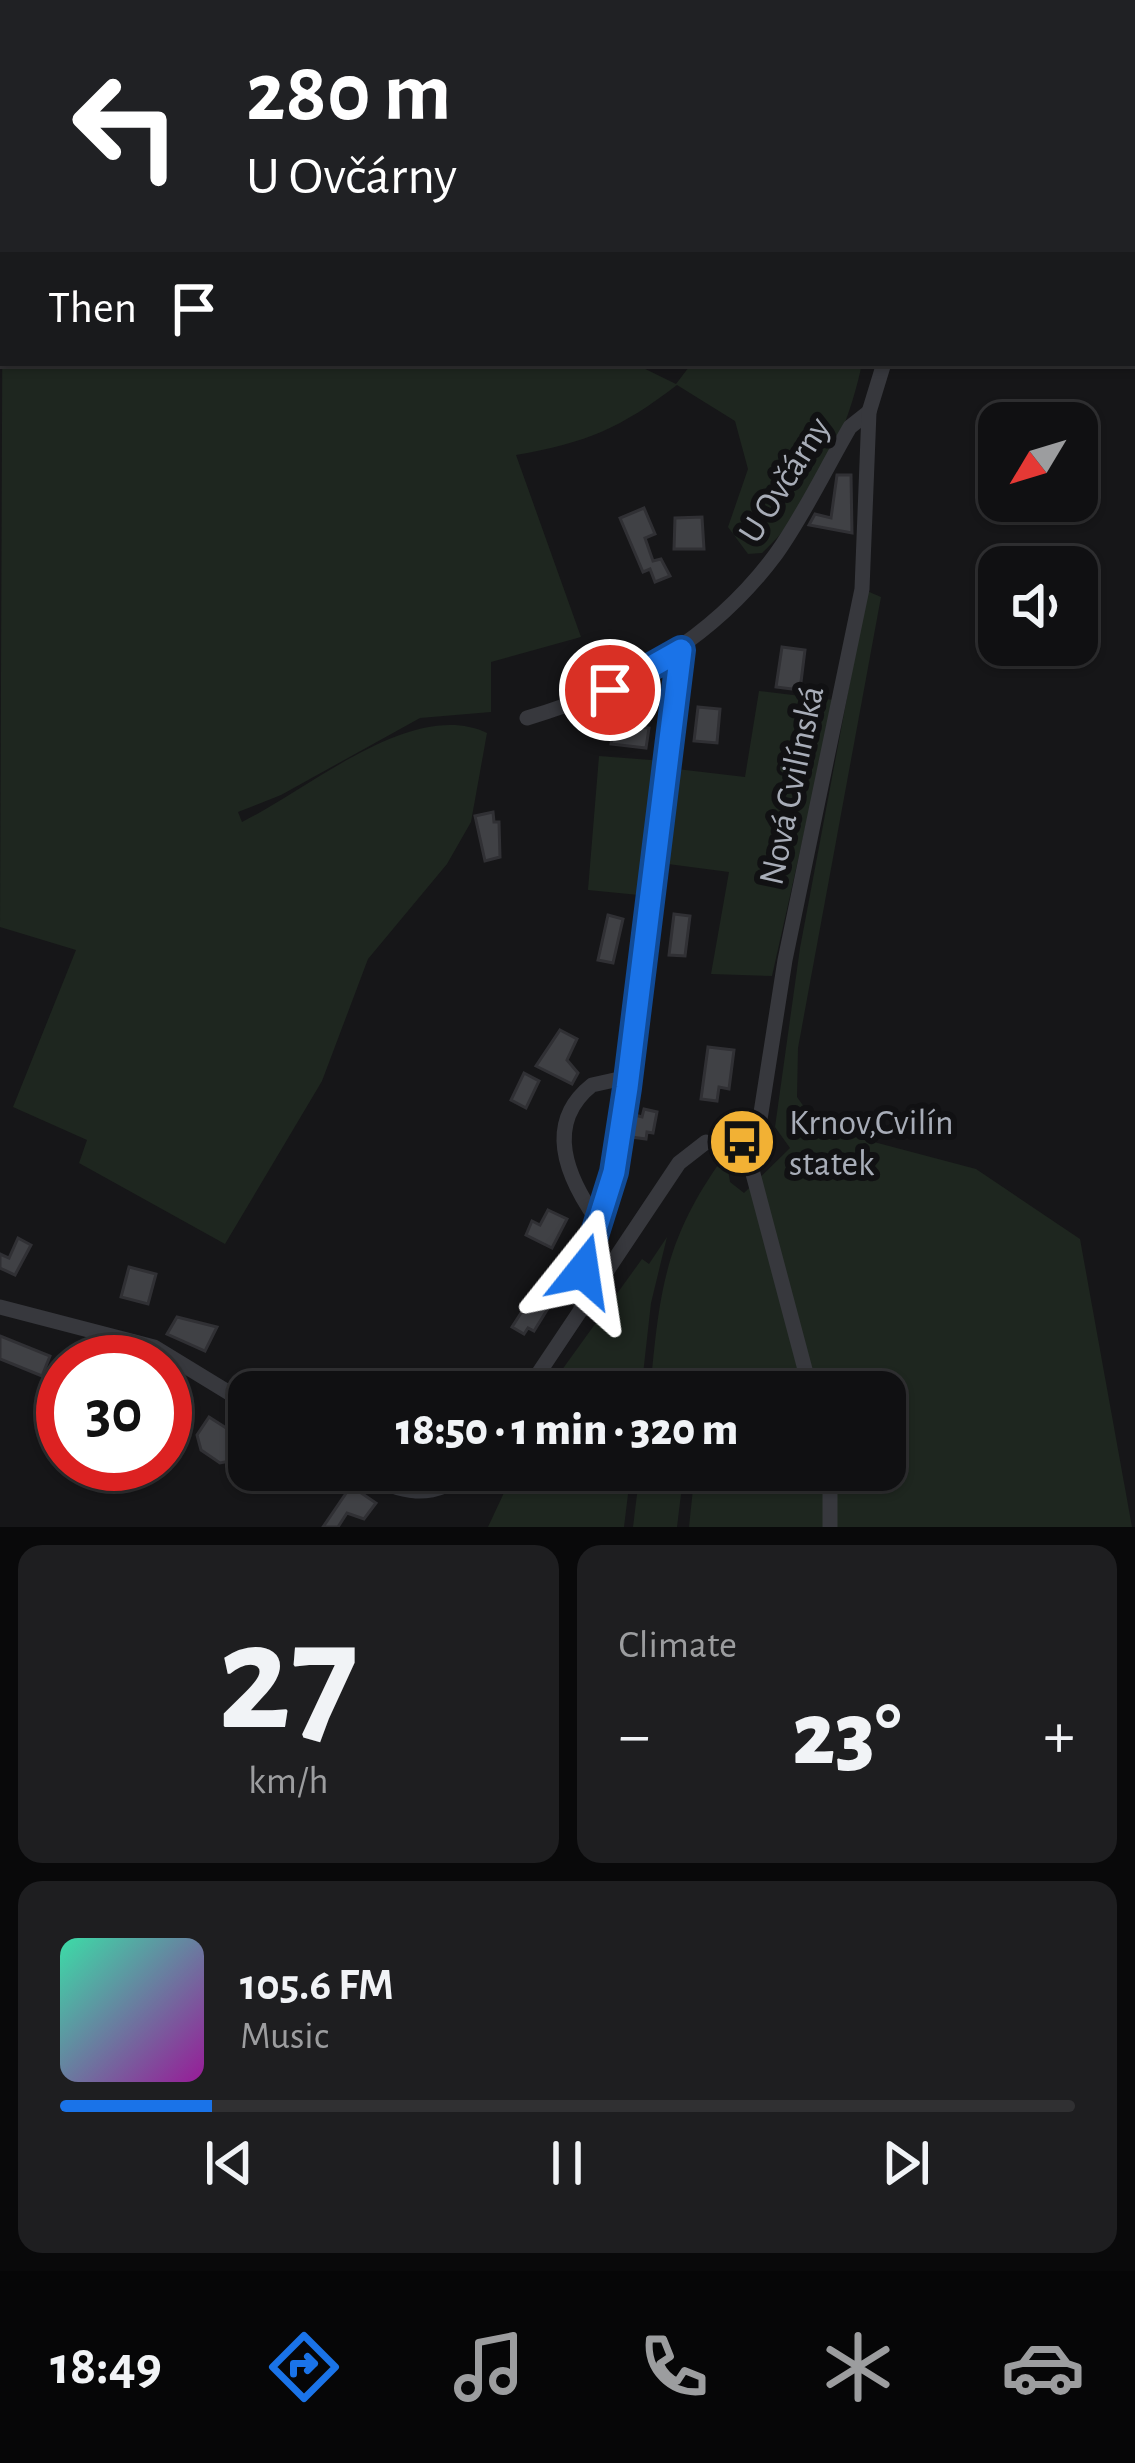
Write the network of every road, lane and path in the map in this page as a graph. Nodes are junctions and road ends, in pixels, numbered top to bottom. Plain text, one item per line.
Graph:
1 (883, 366) edge
2 (868, 412) junction
3 (681, 650) junction
4 (527, 718) dead end
5 (628, 1077) junction
6 (752, 1170) junction
7 (597, 1220) junction
8 (581, 1306) junction
9 (0, 1307) edge
10 (539, 1371) edge
11 (805, 1371) edge
12 (228, 1392) edge
13 (830, 1491) edge
14 (830, 1527) edge

1 - 2 street, U Ovčárny
2 - 3 street, U Ovčárny
2 - 6 street, Nová Cvilínská
3 - 4 street, U Ovčárny
3 - 5 street
5 - 7 street
5 - 7 street
6 - 8 street
6 - 11 street, Nová Cvilínská
7 - 8 street
8 - 10 street
9 - 12 street
13 - 14 street

